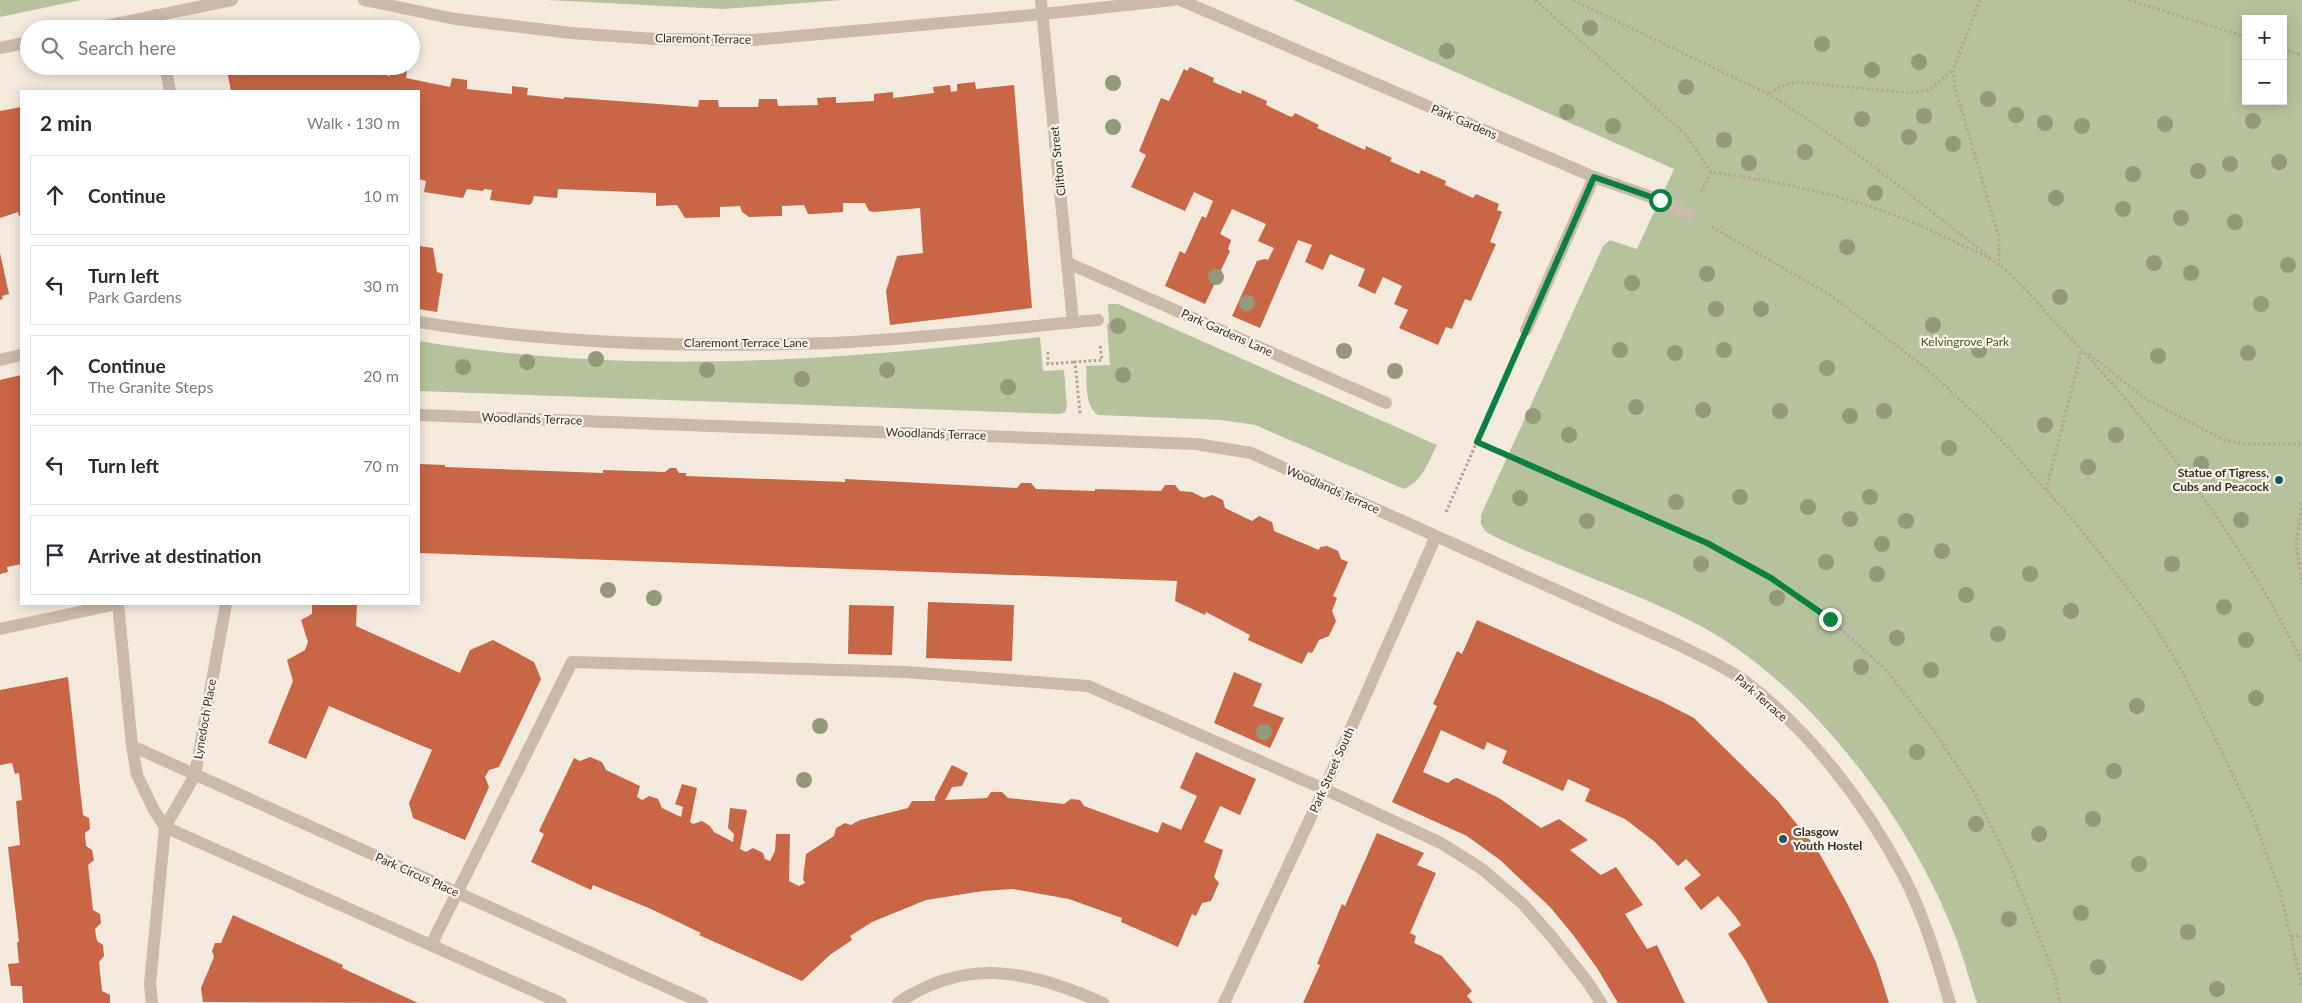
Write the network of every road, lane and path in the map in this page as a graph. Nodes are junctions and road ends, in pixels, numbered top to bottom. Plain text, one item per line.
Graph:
1 (232, 0) edge
2 (364, 0) edge
3 (1041, 0) edge
4 (1173, 0) edge
5 (1180, 0) edge
6 (1534, 0) edge
7 (1573, 0) edge
8 (1980, 0) edge
9 (2130, 0) edge
10 (1043, 14) junction
11 (155, 15) junction
12 (132, 20) edge
13 (156, 20) edge
14 (2242, 36) edge
15 (20, 44) edge
16 (0, 48) edge
17 (2287, 50) edge
18 (2302, 55) edge
19 (1953, 70) junction
20 (167, 75) edge
21 (170, 90) edge
22 (1768, 94) junction
23 (1711, 172) junction
24 (1594, 177) junction
25 (1689, 215) junction
26 (1068, 263) junction
27 (1998, 264) junction
28 (1098, 320) dead end
29 (420, 322) edge
30 (1073, 322) junction
31 (1526, 330) joint
32 (1100, 340) dead end
33 (1047, 345) dead end
34 (2082, 349) junction
35 (20, 356) edge
36 (0, 360) edge
37 (1076, 362) junction
38 (1386, 403) dead end
39 (420, 414) edge
40 (1082, 439) junction
41 (1477, 442) junction
42 (2302, 444) edge
43 (2046, 490) junction
44 (1455, 492) dead end
45 (2302, 503) edge
46 (1436, 536) junction
47 (2302, 584) edge
48 (112, 605) edge
49 (117, 605) edge
50 (226, 605) edge
51 (0, 630) edge
52 (2302, 662) edge
53 (132, 746) junction
54 (195, 775) junction
55 (1324, 788) junction
56 (165, 827) junction
57 (457, 893) junction
58 (2302, 935) edge
59 (2291, 938) junction
60 (431, 945) junction
61 (2302, 987) edge
62 (152, 1003) edge
63 (561, 1003) edge
64 (702, 1003) edge
65 (898, 1003) edge
66 (1103, 1003) edge
67 (1224, 1003) edge
68 (1601, 1003) edge
69 (1950, 1003) edge
70 (2060, 1003) edge

1 - 11 street
2 - 10 street, Claremont Terrace
3 - 10 street, Clifton Street
4 - 10 street
5 - 24 street, Park Gardens
6 - 23 path
7 - 22 path
8 - 19 path
9 - 14 path
10 - 26 street, Clifton Street
11 - 12 street
11 - 13 street
15 - 16 street
17 - 18 path
19 - 22 path
19 - 27 path
20 - 21 street
22 - 27 path
23 - 25 path
23 - 27 path
24 - 25 street, Park Gardens
24 - 31 street
25 - 43 path
26 - 30 street, Clifton Street
26 - 38 street, Park Gardens Lane
27 - 34 path
28 - 30 street, Claremont Terrace Lane
29 - 30 street, Claremont Terrace Lane
31 - 41 path
32 - 37 path
33 - 37 path
34 - 42 path
34 - 43 path
34 - 52 path
35 - 36 street
37 - 40 path
39 - 40 street, Woodlands Terrace
40 - 46 street, Woodlands Terrace
41 - 44 path
41 - 70 path
43 - 59 path
45 - 47 path
46 - 55 street, Park Street South
46 - 69 street, Park Terrace
48 - 51 street
49 - 53 street
50 - 54 street, Lynedoch Place
53 - 54 street, Park Circus Place
53 - 56 street
54 - 56 street, Lynedoch Place
54 - 57 street, Park Circus Place
55 - 57 street
55 - 67 street, Park Street South
55 - 68 street
56 - 60 street
56 - 62 street, Lynedoch Place
57 - 60 street
57 - 64 street, Park Circus Place
58 - 59 path
59 - 61 path
60 - 63 street
65 - 66 street

